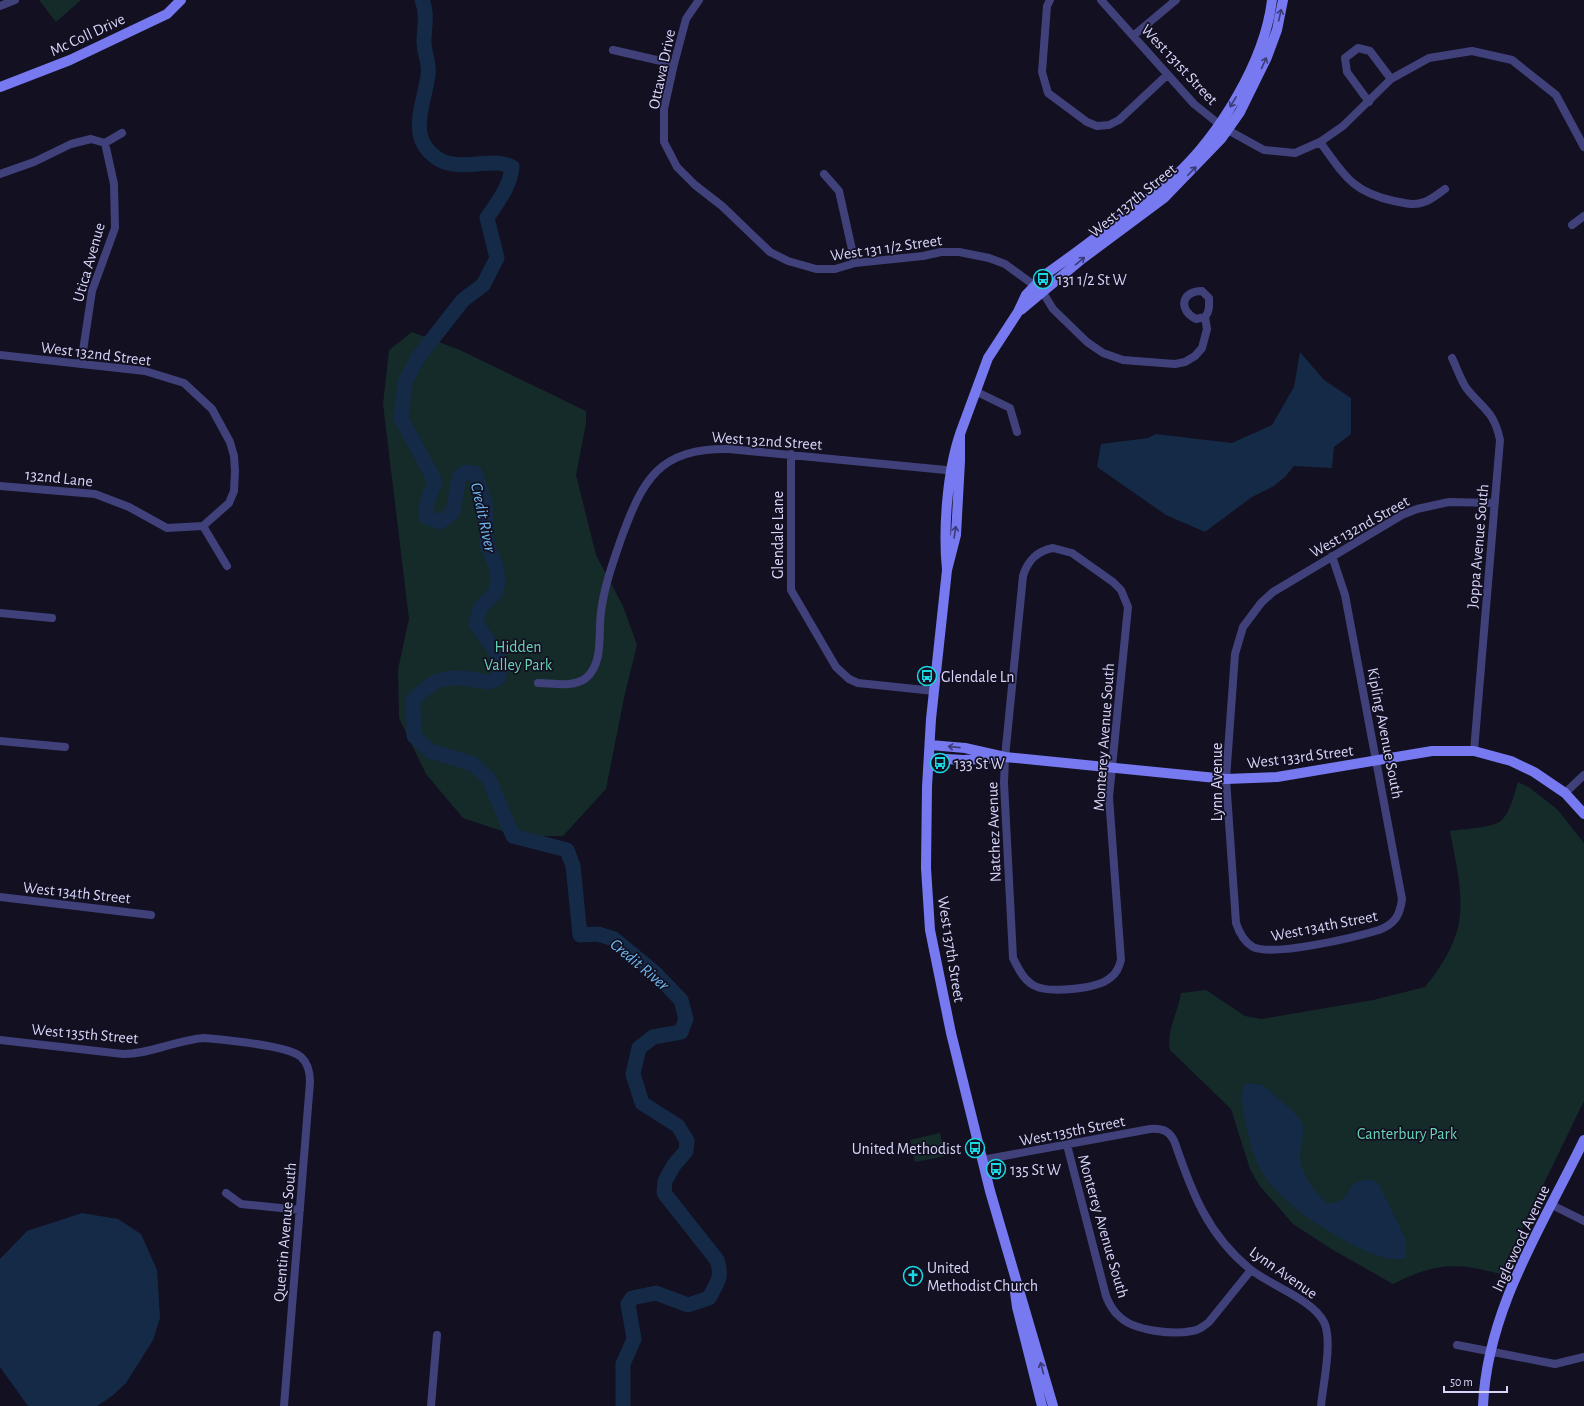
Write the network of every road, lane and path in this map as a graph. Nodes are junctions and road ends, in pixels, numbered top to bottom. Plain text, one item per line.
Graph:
1 (15, 0) edge
2 (181, 0) edge
3 (699, 0) edge
4 (1050, 0) edge
5 (1101, 0) edge
6 (1176, 0) edge
7 (1272, 0) edge
8 (1283, 0) edge
9 (0, 6) edge
10 (1272, 29) junction
11 (1133, 36) junction
12 (613, 50) dead end
13 (674, 64) junction
14 (1167, 75) junction
15 (1391, 79) junction
16 (0, 87) edge
17 (1369, 102) junction
18 (1219, 124) junction
19 (1228, 130) junction
20 (122, 133) dead end
21 (1320, 142) junction
22 (105, 143) junction
23 (1584, 147) edge
24 (0, 174) edge
25 (824, 174) dead end
26 (1445, 189) dead end
27 (1584, 216) edge
28 (1572, 225) dead end
29 (750, 232) joint
30 (855, 263) junction
31 (1038, 289) junction
32 (1205, 317) dead end
33 (0, 355) edge
34 (1452, 358) dead end
35 (81, 364) junction
36 (975, 391) junction
37 (1016, 432) dead end
38 (791, 454) junction
39 (955, 470) junction
40 (0, 486) edge
41 (1495, 503) junction
42 (204, 526) junction
43 (1332, 556) junction
44 (227, 566) dead end
45 (1095, 569) joint
46 (0, 613) edge
47 (1251, 615) joint
48 (52, 618) dead end
49 (538, 683) dead end
50 (934, 691) junction
51 (0, 741) edge
52 (930, 745) junction
53 (64, 747) dead end
54 (1474, 751) junction
55 (1005, 757) junction
56 (929, 758) junction
57 (1377, 761) junction
58 (1111, 767) junction
59 (1584, 775) edge
60 (1226, 779) junction
61 (1565, 793) junction
62 (1584, 814) edge
63 (0, 897) edge
64 (151, 914) dead end
65 (1398, 916) joint
66 (1252, 947) joint
67 (1076, 988) joint
68 (0, 1040) edge
69 (305, 1061) joint
70 (1166, 1131) joint
71 (1584, 1140) edge
72 (1067, 1146) junction
73 (982, 1160) junction
74 (226, 1193) dead end
75 (1552, 1205) junction
76 (300, 1210) junction
77 (1584, 1221) edge
78 (1251, 1270) junction
79 (1014, 1278) junction
80 (437, 1335) dead end
81 (1457, 1345) dead end
82 (1491, 1352) junction
83 (1584, 1357) edge
84 (284, 1406) edge
85 (431, 1406) edge
86 (1042, 1406) edge
87 (1053, 1406) edge
88 (1321, 1406) edge
89 (1483, 1406) edge

1 - 9 street
2 - 16 main road, Mc Coll Drive
3 - 13 street, Ottawa Drive
4 - 14 street
5 - 11 street, West 131st Street
6 - 11 street
7 - 10 main road
10 -> 8 main road
10 -> 18 main road, West 137th Street
19 -> 10 main road, West 137th Street
11 - 14 street, West 131st Street
12 - 13 street
13 - 29 street, Ottawa Drive
14 - 18 street, West 131st Street
15 - 17 street, West 131st Street
15 - 17 street
15 - 23 street, West 131st Street
17 - 21 street, West 131st Street
18 - 19 street, West 131st Street
18 - 31 main road, West 137th Street
19 - 21 street, West 131st Street
31 -> 19 main road, West 137th Street
20 - 22 street
21 - 26 street
22 - 24 street
22 - 35 street, Utica Avenue
25 - 30 street
27 - 28 street
29 - 30 street, West 131 1/2 Street
30 - 31 street, West 131 1/2 Street
31 - 32 street, West 131 1/2 Street
31 - 36 main road, West 137th Street
33 - 35 street, West 132nd Street
34 - 41 street, Joppa Avenue South
35 - 42 street, West 132nd Street
36 - 37 street
36 - 39 main road, West 137th Street
38 - 39 street, West 132nd Street
38 - 49 street, West 132nd Street
38 - 50 street, Glendale Lane
39 - 50 main road, West 137th Street
40 - 42 street, 132nd Lane
41 - 43 street, West 132nd Street
41 - 54 street, Joppa Avenue South
42 - 44 street
43 - 47 street, West 132nd Street
43 - 57 street, Kipling Avenue South
45 - 55 street, Natchez Avenue
45 - 58 street, Monterey Avenue South
46 - 48 street
47 - 60 street, Lynn Avenue
50 - 52 main road, West 137th Street
51 - 53 street
55 -> 52 main road, West 133rd Street
52 - 56 main road, West 137th Street
54 - 57 main road, West 133rd Street
54 - 61 main road, West 133rd Street
55 - 56 main road, West 133rd Street
55 - 58 main road, West 133rd Street
55 - 67 street, Natchez Avenue
56 - 73 main road, West 137th Street
57 - 60 main road, West 133rd Street
57 - 65 street, Kipling Avenue South
58 - 60 main road, West 133rd Street
58 - 67 street, Monterey Avenue South
59 - 61 street
60 - 66 street, Lynn Avenue
61 - 62 main road
63 - 64 street, West 134th Street
65 - 66 street, West 134th Street
68 - 69 street, West 135th Street
69 - 76 street, Quentin Avenue South
70 - 72 street, West 135th Street
70 - 78 street, Lynn Avenue
71 - 75 main road, Inglewood Avenue
72 - 73 street, West 135th Street
72 - 78 street, Monterey Avenue South
73 - 79 main road, West 137th Street
74 - 76 street
75 - 77 street
75 - 82 main road, Inglewood Avenue
76 - 84 street, Quentin Avenue South
78 - 88 street, Lynn Avenue
79 - 86 main road
87 -> 79 main road
80 - 85 street
81 - 82 street
82 - 83 street
82 - 89 main road, Inglewood Avenue

